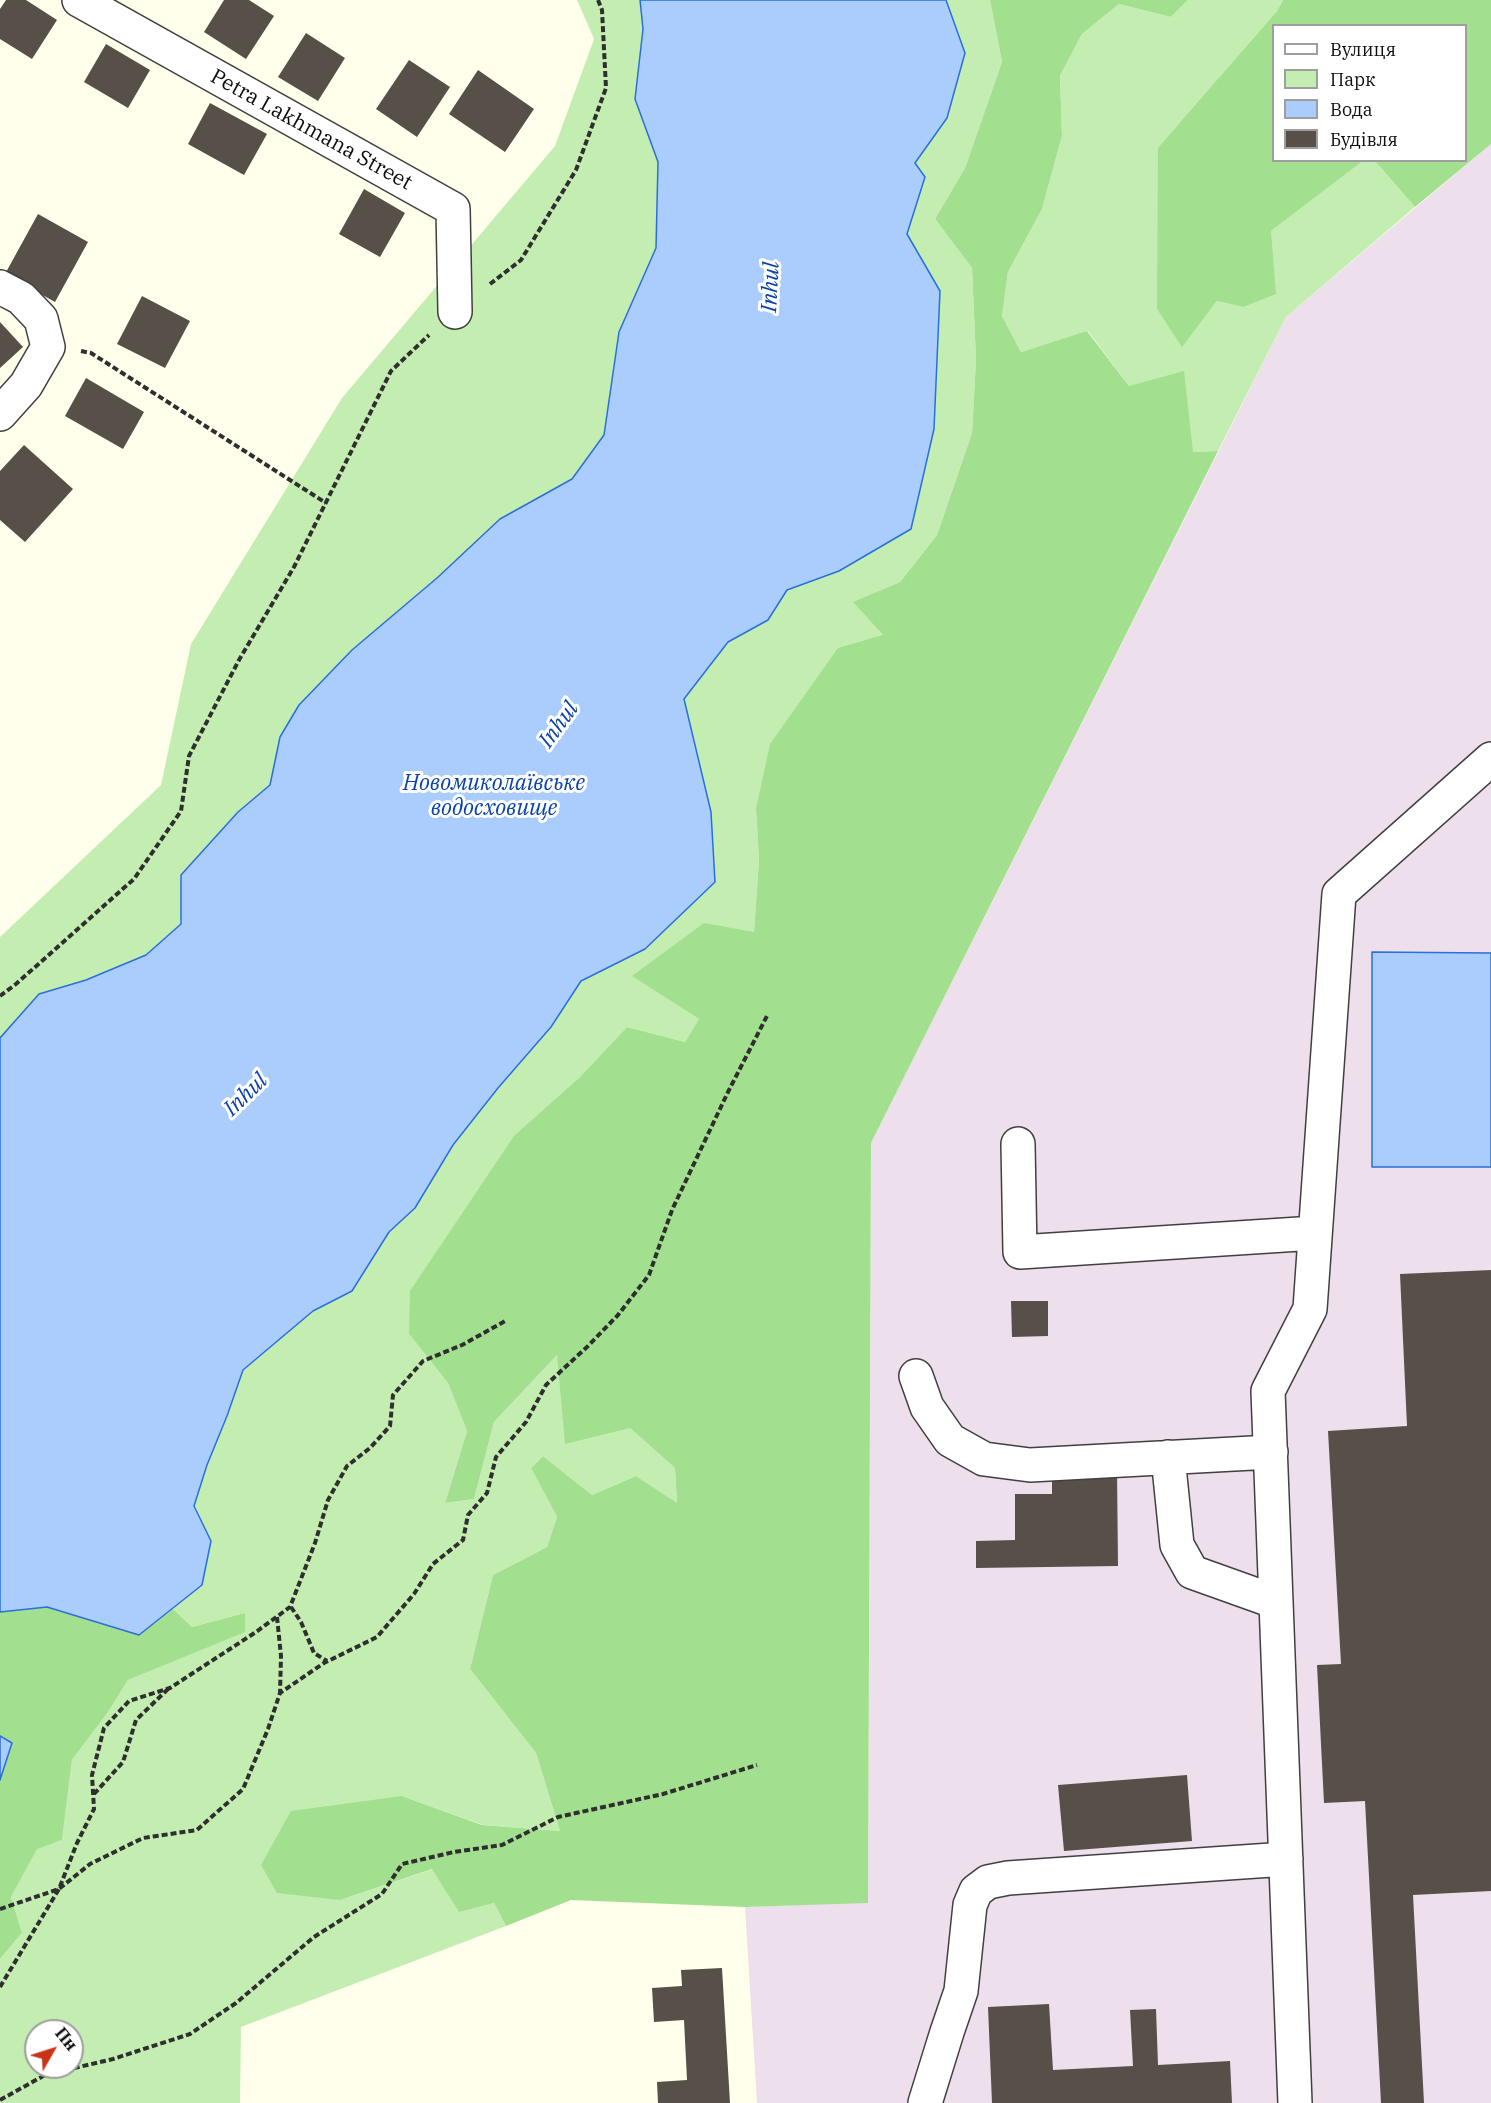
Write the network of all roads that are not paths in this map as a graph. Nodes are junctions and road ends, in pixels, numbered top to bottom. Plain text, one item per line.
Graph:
1 (80, 0) edge
2 (0, 287) edge
3 (455, 312) road end
4 (0, 414) edge
5 (1491, 759) edge
6 (1018, 1144) dead end
7 (1315, 1233) junction
8 (916, 1376) dead end
9 (1271, 1452) junction
10 (1168, 1457) junction
11 (1276, 1602) junction
12 (1286, 1859) junction
13 (926, 2103) edge
14 (1296, 2103) edge

1 - 3 street, Petra Lakhmana Street
2 - 4 street
5 - 7 street
6 - 7 street
7 - 9 street
8 - 10 street
9 - 10 street
9 - 11 street
10 - 11 street
11 - 12 street
12 - 13 street
12 - 14 street

